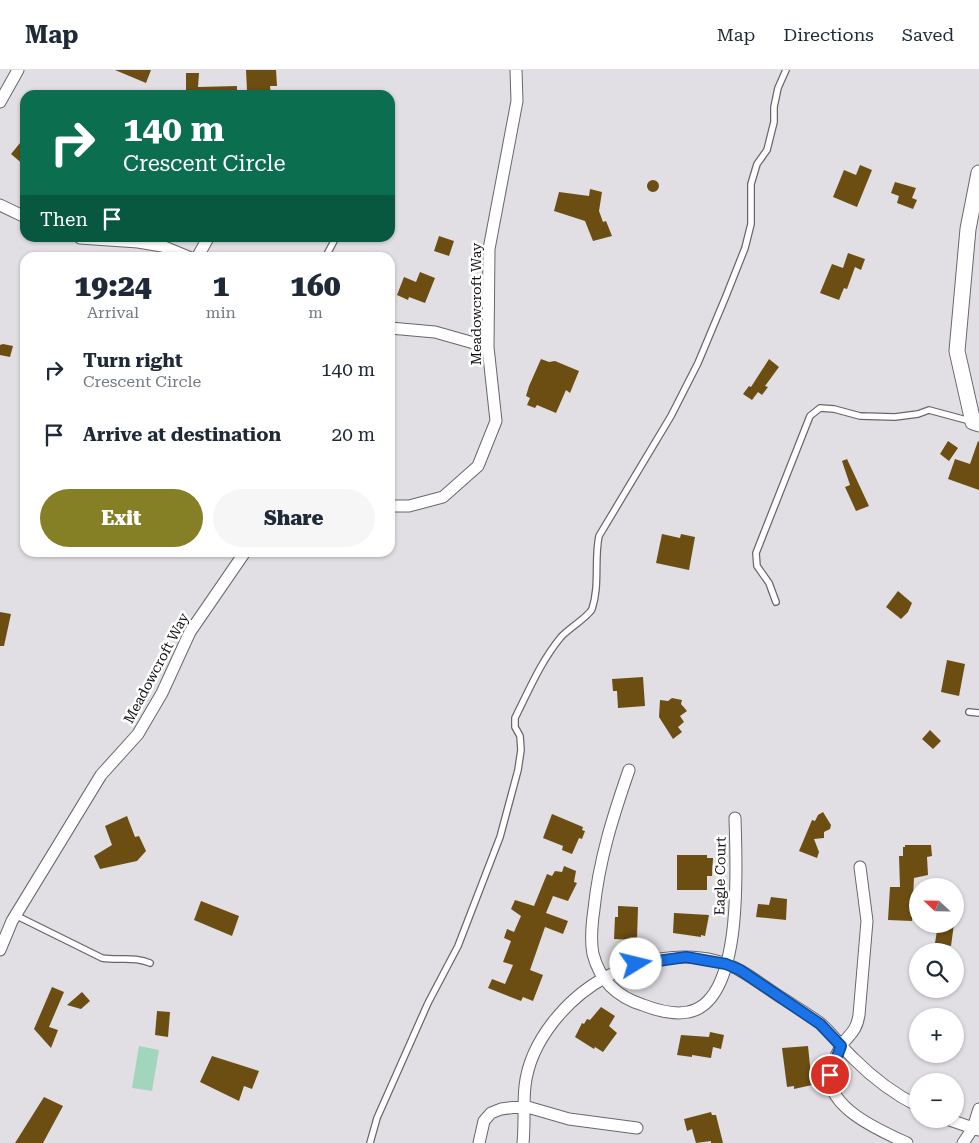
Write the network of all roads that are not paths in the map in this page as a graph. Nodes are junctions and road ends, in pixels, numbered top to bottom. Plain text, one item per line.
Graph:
1 (18, 70) edge
2 (516, 70) edge
3 (786, 70) edge
4 (0, 102) edge
5 (979, 173) edge
6 (0, 205) edge
7 (20, 215) edge
8 (138, 242) edge
9 (176, 252) edge
10 (395, 328) edge
11 (488, 347) junction
12 (976, 423) edge
13 (395, 506) edge
14 (242, 557) edge
15 (776, 602) dead end
16 (969, 712) dead end
17 (979, 714) edge
18 (629, 770) dead end
19 (735, 818) dead end
20 (860, 867) dead end
21 (15, 915) junction
22 (0, 950) edge
23 (150, 963) dead end
24 (726, 964) junction
25 (603, 978) junction
26 (841, 1046) junction
27 (909, 1101) edge
28 (524, 1106) junction
29 (979, 1109) edge
30 (964, 1125) edge
31 (637, 1128) dead end
32 (976, 1129) edge
33 (370, 1143) edge
34 (479, 1143) edge
35 (523, 1143) edge
36 (906, 1143) edge
37 (963, 1143) edge

1 - 4 street
2 - 11 street, Meadowcroft Way
3 - 33 lane
5 - 12 street
6 - 7 street
8 - 9 street
10 - 11 street
11 - 13 street, Meadowcroft Way
12 - 15 lane
14 - 21 street, Meadowcroft Way
16 - 17 lane
18 - 25 street
19 - 24 street, Eagle Court
20 - 26 street
21 - 22 street, Meadowcroft Way
21 - 23 lane
24 - 25 street
24 - 25 street, Eagle Court
24 - 26 street
25 - 28 street
26 - 27 street
26 - 36 street
28 - 31 street
28 - 34 street
28 - 35 street
29 - 32 street
30 - 32 street
32 - 37 street

